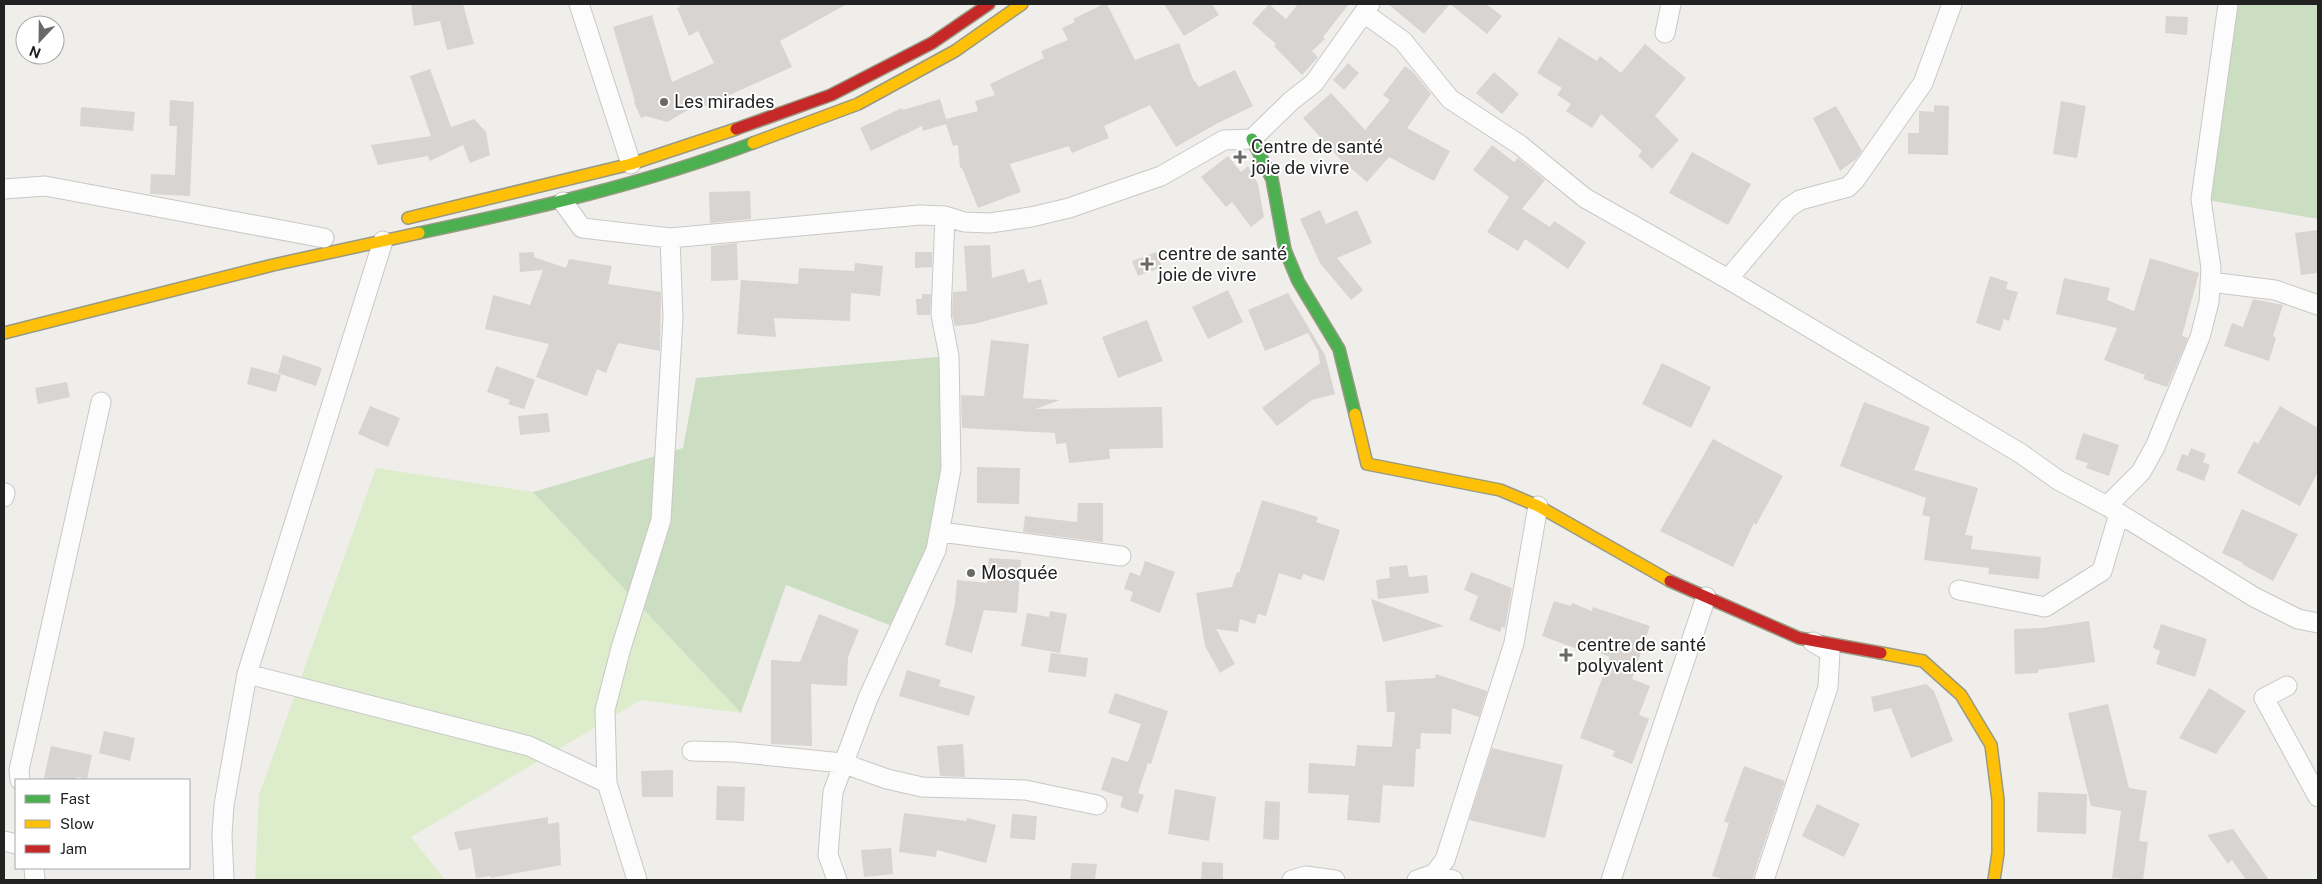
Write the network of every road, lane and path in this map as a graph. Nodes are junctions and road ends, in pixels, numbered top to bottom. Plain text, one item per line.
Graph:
1 (579, 4) edge
2 (989, 4) edge
3 (1022, 4) edge
4 (1671, 4) edge
5 (1952, 4) edge
6 (2228, 4) edge
7 (1367, 8) edge
8 (1665, 33) dead end
9 (1252, 139) junction
10 (631, 164) junction
11 (4, 189) edge
12 (563, 202) junction
13 (945, 216) junction
14 (401, 219) dead end
15 (329, 237) joint
16 (670, 238) junction
17 (383, 241) junction
18 (299, 244) dead end
19 (1728, 280) junction
20 (2210, 282) junction
21 (2318, 305) edge
22 (4, 333) edge
23 (101, 402) dead end
24 (1538, 506) junction
25 (2113, 510) junction
26 (941, 532) junction
27 (1121, 556) dead end
28 (1958, 590) dead end
29 (1706, 597) junction
30 (2318, 623) edge
31 (1809, 640) junction
32 (246, 674) junction
33 (2287, 686) dead end
34 (692, 751) dead end
35 (842, 763) junction
36 (20, 779) edge
37 (607, 783) junction
38 (2318, 798) edge
39 (1097, 805) dead end
40 (1425, 877) edge
41 (224, 880) edge
42 (638, 880) edge
43 (837, 880) edge
44 (1292, 880) edge
45 (1335, 880) edge
46 (1453, 880) edge
47 (1611, 880) edge
48 (1764, 880) edge
49 (1994, 880) edge

1 - 10 street
2 - 10 main road
3 - 12 main road
4 - 8 street
5 - 19 street
6 - 20 street
7 - 9 street
7 - 19 street
9 - 13 street
9 - 24 main road
10 - 14 main road
11 - 15 street
12 - 16 street
12 - 17 main road
13 - 16 street
13 - 26 street
15 - 18 main road
16 - 37 street
17 - 22 main road
17 - 32 street
19 - 25 street
20 - 21 street
20 - 25 street
23 - 36 street
24 - 29 main road
24 - 40 street
25 - 28 street
25 - 30 street
26 - 27 street
26 - 35 street
29 - 31 main road
29 - 47 street
31 - 48 street
31 - 49 main road
32 - 37 street
32 - 41 street
33 - 38 street
34 - 35 street
35 - 39 street
35 - 43 street
37 - 42 street
40 - 46 street
44 - 45 street

